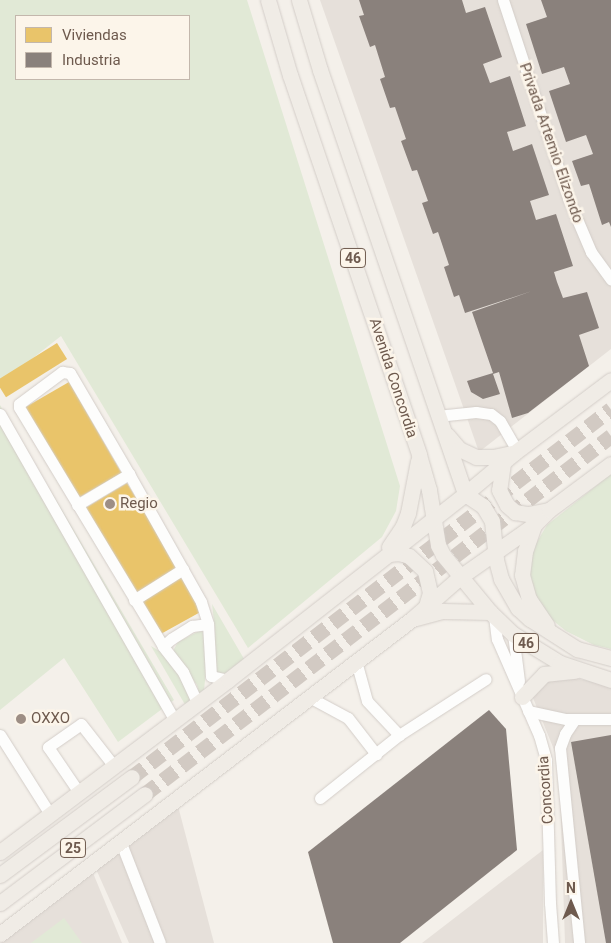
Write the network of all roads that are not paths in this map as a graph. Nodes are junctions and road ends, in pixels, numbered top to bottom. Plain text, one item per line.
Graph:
1 (268, 0) edge
2 (299, 0) edge
3 (503, 0) edge
4 (611, 280) edge
5 (611, 380) edge
6 (0, 414) edge
7 (438, 420) junction
8 (419, 454) junction
9 (511, 455) junction
10 (611, 464) edge
11 (129, 474) junction
12 (465, 494) junction
13 (77, 505) junction
14 (549, 510) junction
15 (433, 517) junction
16 (534, 525) junction
17 (496, 552) junction
18 (385, 556) junction
19 (183, 570) junction
20 (460, 577) junction
21 (134, 600) junction
22 (426, 606) junction
23 (492, 614) junction
24 (412, 619) junction
25 (208, 624) junction
26 (513, 634) junction
27 (554, 635) junction
28 (163, 646) junction
29 (611, 658) edge
30 (356, 662) junction
31 (580, 671) junction
32 (486, 679) dead end
33 (228, 680) junction
34 (611, 680) edge
35 (521, 695) junction
36 (310, 697) junction
37 (197, 702) junction
38 (528, 711) junction
39 (174, 719) junction
40 (575, 719) junction
41 (611, 719) edge
42 (0, 735) edge
43 (399, 735) junction
44 (376, 754) junction
45 (113, 764) junction
46 (132, 777) tunnel mouth
47 (78, 792) junction
48 (145, 794) tunnel mouth
49 (320, 798) dead end
50 (50, 814) junction
51 (121, 843) junction
52 (0, 852) edge
53 (0, 875) edge
54 (0, 903) edge
55 (0, 934) edge
56 (160, 943) edge
57 (553, 943) edge
58 (579, 943) edge

1 - 8 main road, Avenida Concordia / 46
2 - 7 main road, Avenida Concordia / 46
3 - 4 street, Privada Artemio Elizondo
5 - 9 main road
6 - 39 street
7 - 9 main road
7 - 9 street
7 - 12 main road, Avenida Concordia / 46
8 - 15 main road, Avenida Concordia / 46
8 - 18 main road
9 - 12 main road
9 - 14 main road
10 - 14 main road
11 - 13 street
11 - 13 street
11 - 19 street
12 - 15 main road
12 - 17 main road, 46
13 - 21 street
14 - 16 main road
15 - 18 main road
15 - 20 main road, Avenida Concordia / 46
16 - 17 main road
16 - 27 main road
17 - 20 main road
17 - 27 main road, 46
18 - 22 main road
18 - 33 main road
19 - 21 street
19 - 25 street
20 - 22 main road
20 - 23 main road, Avenida Concordia / 46
21 - 28 street
22 - 24 main road
23 - 24 main road
23 - 26 main road, Avenida Concordia / 46
23 - 35 street, Concordia
24 - 30 main road
25 - 28 street
25 - 33 street
26 - 31 main road, Avenida Concordia / 46
26 - 35 street
27 - 29 main road, 46
28 - 37 street
30 - 36 main road
30 - 43 street
31 - 34 main road, Avenida Concordia / 46
31 - 35 main road
32 - 43 street
33 - 37 main road
35 - 38 street, Concordia
36 - 44 street
36 - 51 main road
37 - 39 main road
38 - 40 street
38 - 57 street, Concordia
39 - 45 main road
40 - 41 street
40 - 58 street
42 - 50 street
43 - 44 street
44 - 49 street
45 - 47 main road
45 - 47 street
46 - 53 main road, 25
47 - 50 main road
48 - 54 main road, 25
50 - 52 main road
51 - 55 main road
51 - 56 street

